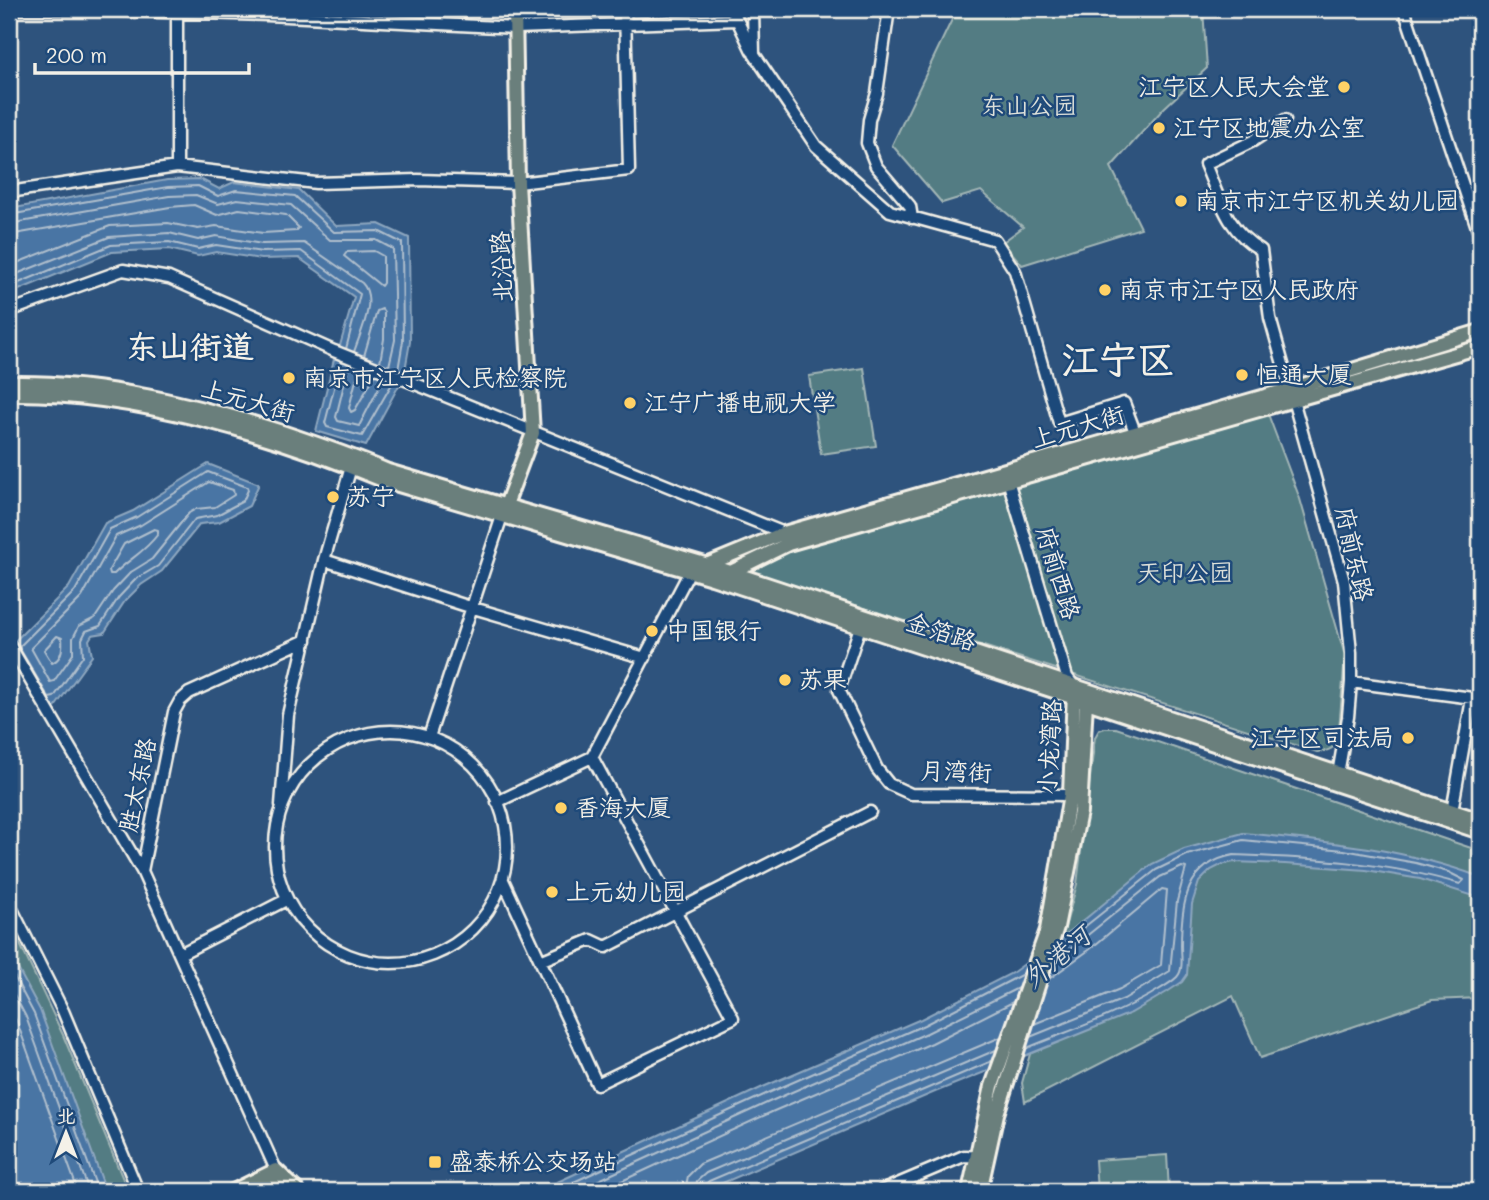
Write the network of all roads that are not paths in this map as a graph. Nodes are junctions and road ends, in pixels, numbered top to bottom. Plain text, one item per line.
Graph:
1 (9, 9) edge
2 (102, 9) edge
3 (515, 9) edge
4 (625, 9) edge
5 (732, 9) edge
6 (753, 9) edge
7 (889, 9) edge
8 (1404, 9) edge
9 (177, 12) junction
10 (267, 12) edge
11 (737, 20) junction
12 (625, 23) junction
13 (516, 27) junction
14 (754, 54) junction
15 (1286, 120) dead end
16 (177, 167) junction
17 (518, 183) junction
18 (9, 192) edge
19 (912, 218) junction
20 (1480, 236) edge
21 (9, 311) edge
22 (1480, 331) edge
23 (1480, 346) edge
24 (9, 383) edge
25 (9, 394) edge
26 (1292, 395) junction
27 (1135, 432) junction
28 (533, 433) junction
29 (351, 467) junction
30 (386, 476) junction
31 (1006, 476) junction
32 (504, 511) junction
33 (783, 533) junction
34 (324, 560) junction
35 (706, 565) junction
36 (690, 571) junction
37 (731, 572) junction
38 (712, 578) junction
39 (470, 607) junction
40 (860, 627) junction
41 (306, 640) junction
42 (9, 644) edge
43 (645, 658) junction
44 (1350, 682) junction
45 (1078, 696) junction
46 (1476, 699) edge
47 (429, 737) junction
48 (592, 757) junction
49 (1338, 774) junction
50 (1070, 795) junction
51 (497, 802) junction
52 (280, 808) junction
53 (1452, 811) junction
54 (870, 812) dead end
55 (1480, 820) edge
56 (1480, 832) edge
57 (142, 871) junction
58 (503, 880) junction
59 (286, 900) junction
60 (9, 903) edge
61 (675, 912) junction
62 (1052, 928) junction
63 (180, 954) junction
64 (540, 961) junction
65 (982, 1157) junction
66 (276, 1174) junction
67 (138, 1191) edge
68 (233, 1191) edge
69 (248, 1191) edge
70 (286, 1191) edge
71 (298, 1191) edge
72 (881, 1191) edge
73 (969, 1191) edge
74 (980, 1191) edge

1 - 2 street
2 - 9 street
3 - 13 main road, 北沿路
4 - 12 street
5 - 11 street
6 - 14 street
7 - 19 street
8 - 20 street
9 - 10 street
9 - 16 street
10 - 13 street
11 - 12 street
11 - 14 street
12 - 13 street
12 - 17 street
13 - 17 main road, 北沿路
14 - 19 street
15 - 26 street, 府前东路
16 - 17 street
16 - 18 street
17 - 28 main road, 北沿路
19 - 27 street
21 - 28 street
22 - 26 main road, 上元大街
23 - 26 main road, 上元大街
24 - 30 main road, 上元大街
25 - 29 main road, 上元大街
26 - 27 main road, 上元大街
26 - 31 main road, 上元大街
26 - 44 street, 府前东路
27 - 31 main road, 上元大街
28 - 32 main road, 北沿路
28 - 33 street
29 - 30 main road, 上元大街
29 - 34 street
30 - 32 main road, 金箔路
31 - 33 main road, 上元大街
31 - 37 main road, 上元大街
31 - 45 street, 府前西路
32 - 35 main road, 金箔路
32 - 36 main road, 金箔路
32 - 39 street
33 - 35 main road, 上元大街
34 - 39 street
34 - 41 street
35 - 36 main road, 上元大街
35 - 37 main road, 金箔路
36 - 38 main road, 金箔路
36 - 43 street
37 - 38 main road, 上元大街
37 - 45 main road, 金箔路
38 - 40 main road, 金箔路
39 - 43 street
39 - 47 street
40 - 45 main road, 金箔路
40 - 50 street, 月湾街
41 - 52 street
41 - 57 street, 胜太东路
42 - 57 street
43 - 48 street
44 - 46 street
44 - 49 street, 府前东路
45 - 49 main road, 金箔路
45 - 50 main road, 小龙湾路
45 - 56 main road, 金箔路
45 - 62 main road, 小龙湾路
46 - 53 street
47 - 51 street
47 - 52 street
48 - 51 street
48 - 61 street
49 - 53 main road, 金箔路
50 - 62 main road, 小龙湾路
51 - 58 street
52 - 59 street
53 - 55 main road, 金箔路
54 - 61 street
57 - 63 street, 胜太东路
58 - 59 street
58 - 64 street
59 - 63 street
60 - 67 street
61 - 64 street
61 - 64 street
62 - 65 main road, 小龙湾路
63 - 66 street, 胜太东路
65 - 72 street
65 - 73 main road, 小龙湾路
65 - 74 main road, 小龙湾路
66 - 68 main road
66 - 69 main road
66 - 70 main road, 胜太东路
66 - 71 main road, 胜太东路

